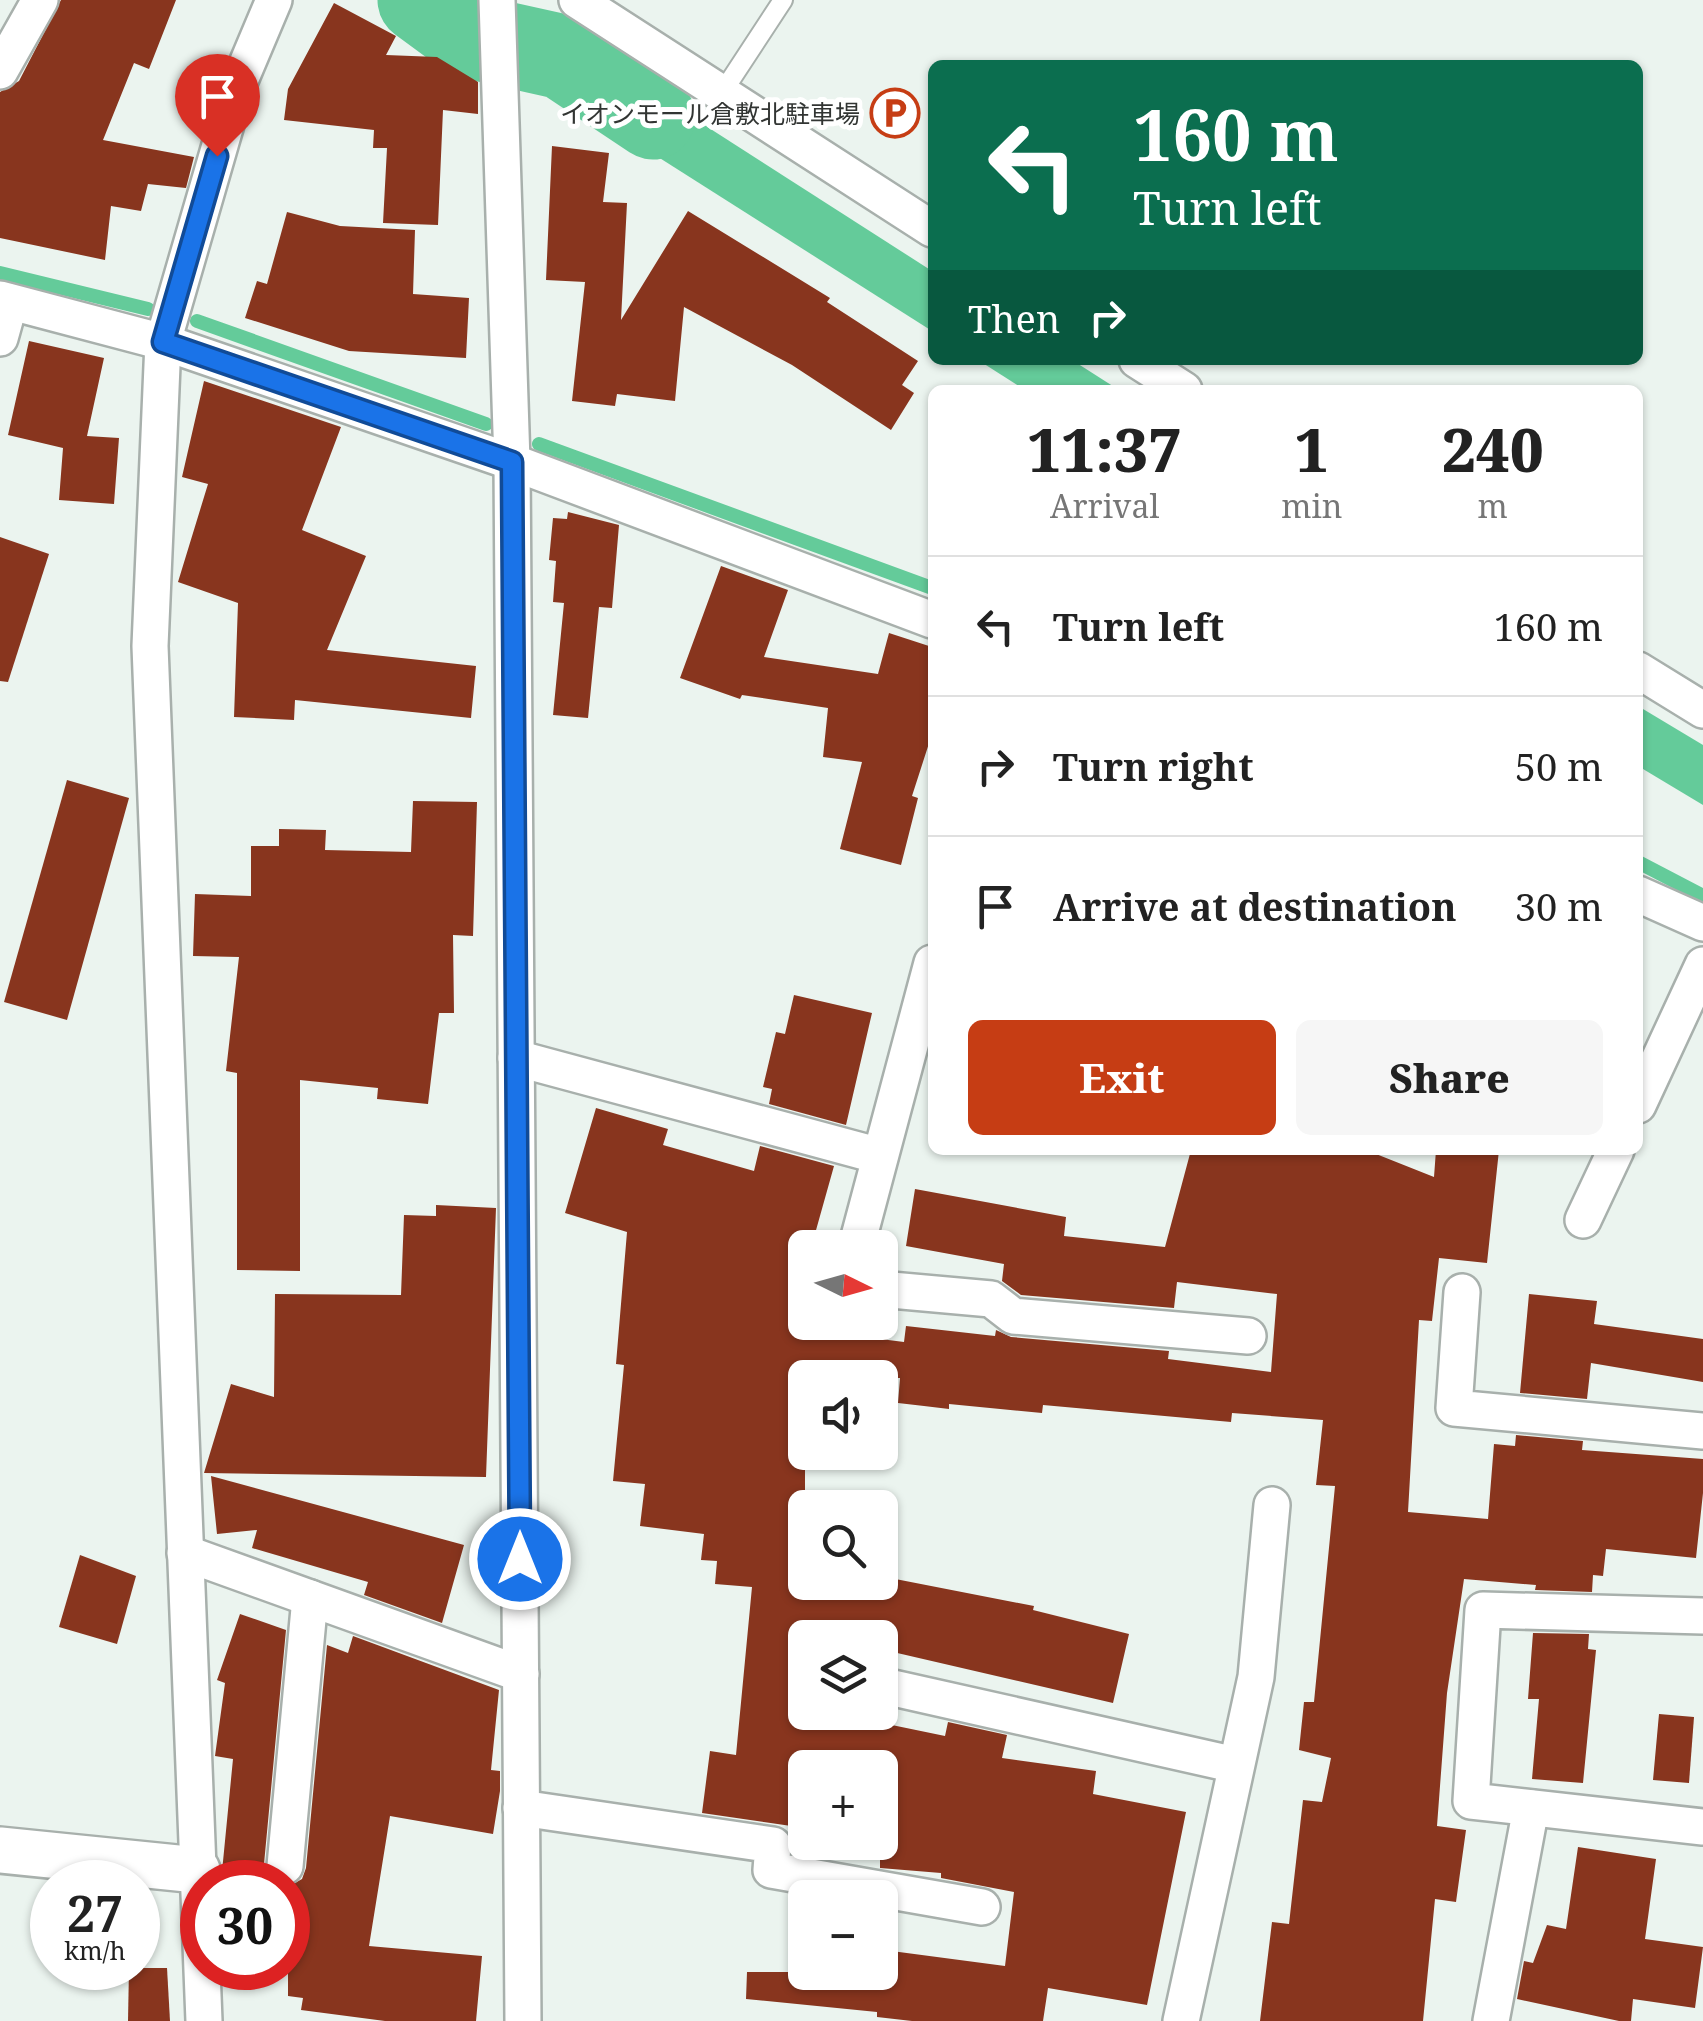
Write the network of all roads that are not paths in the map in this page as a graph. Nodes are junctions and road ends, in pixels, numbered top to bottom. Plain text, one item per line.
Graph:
1 (40, 0) edge
2 (274, 0) edge
3 (497, 0) edge
4 (577, 0) edge
5 (783, 0) edge
6 (0, 71) edge
7 (722, 93) junction
8 (928, 225) edge
9 (5, 300) edge
10 (0, 338) edge
11 (163, 342) junction
12 (1145, 365) edge
13 (1176, 385) edge
14 (512, 462) junction
15 (928, 618) edge
16 (1643, 673) edge
17 (1703, 710) edge
18 (1643, 896) edge
19 (1703, 922) edge
20 (1703, 965) edge
21 (928, 977) edge
22 (516, 1058) junction
23 (1643, 1094) edge
24 (1614, 1155) edge
25 (880, 1156) junction
26 (1584, 1220) dead end
27 (861, 1230) edge
28 (898, 1291) edge
29 (1462, 1292) dead end
30 (1248, 1336) dead end
31 (1703, 1432) edge
32 (1272, 1505) dead end
33 (185, 1553) junction
34 (310, 1598) junction
35 (1703, 1616) edge
36 (520, 1674) junction
37 (898, 1689) edge
38 (1236, 1765) junction
39 (521, 1808) junction
40 (1531, 1808) junction
41 (1703, 1827) edge
42 (0, 1850) edge
43 (197, 1860) edge
44 (285, 1860) edge
45 (180, 1868) edge
46 (982, 1907) dead end
47 (203, 1990) edge
48 (204, 2021) edge
49 (523, 2021) edge
50 (1181, 2021) edge
51 (1491, 2021) edge

1 - 6 street
2 - 11 street
3 - 14 street
4 - 7 street
5 - 7 lane
7 - 8 street
9 - 10 street
9 - 11 street
11 - 14 street
11 - 33 street
12 - 13 street
14 - 15 street
14 - 22 street
16 - 17 street
18 - 19 street
20 - 23 street
21 - 25 street
22 - 25 street
22 - 36 street
24 - 26 street
25 - 27 street
28 - 30 street
29 - 31 street
32 - 38 street
33 - 34 street
33 - 43 street
34 - 36 street
34 - 44 street
35 - 40 street
36 - 39 street
37 - 38 street
38 - 50 street
39 - 46 street
39 - 49 street
40 - 41 street
40 - 51 street
42 - 45 street
47 - 48 street

